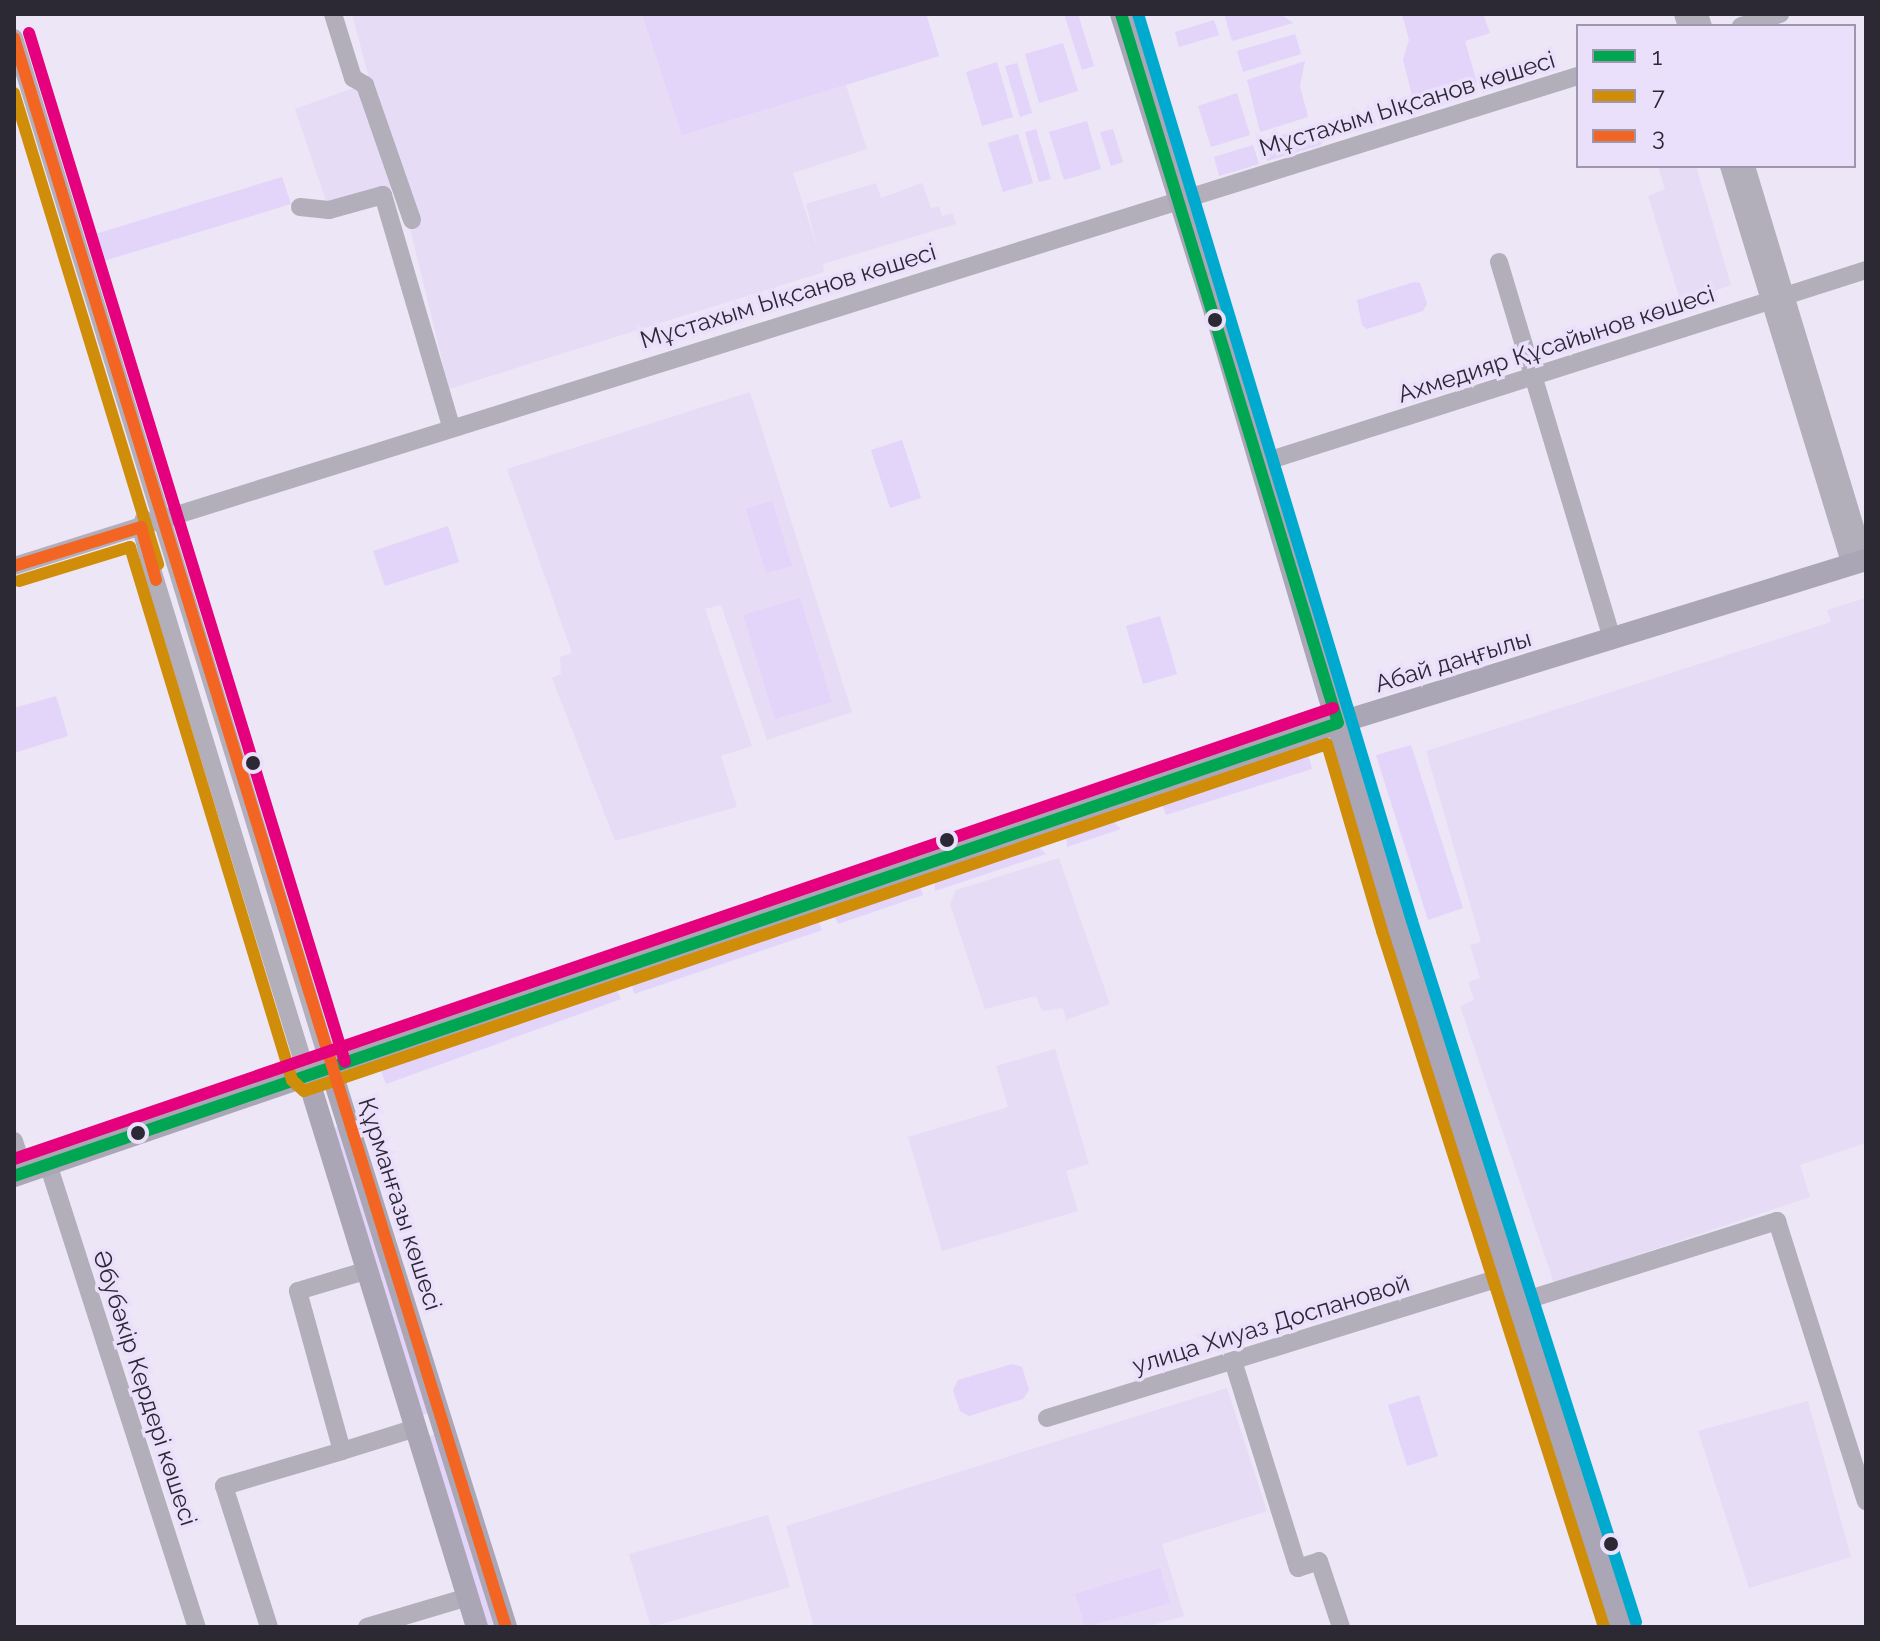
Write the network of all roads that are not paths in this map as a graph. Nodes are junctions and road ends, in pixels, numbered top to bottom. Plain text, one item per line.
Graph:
1 (333, 14) edge
2 (1121, 14) edge
3 (1780, 14) edge
4 (1748, 24) edge
5 (14, 38) edge
6 (1576, 77) edge
7 (1730, 168) edge
8 (1746, 168) edge
9 (1178, 200) junction
10 (300, 207) dead end
11 (412, 220) dead end
12 (1499, 262) dead end
13 (1866, 270) edge
14 (1778, 299) junction
15 (1530, 377) junction
16 (451, 426) junction
17 (1261, 463) junction
18 (152, 497) junction
19 (161, 521) junction
20 (141, 527) junction
21 (1861, 561) edge
22 (14, 566) edge
23 (1612, 639) junction
24 (1338, 723) junction
25 (330, 1067) junction
26 (307, 1075) junction
27 (14, 1141) edge
28 (48, 1164) junction
29 (19, 1174) edge
30 (368, 1270) junction
31 (1509, 1275) junction
32 (1517, 1303) junction
33 (1233, 1361) junction
34 (1047, 1418) dead end
35 (441, 1421) junction
36 (416, 1428) junction
37 (342, 1451) junction
38 (1866, 1501) edge
39 (468, 1597) junction
40 (197, 1627) edge
41 (269, 1627) edge
42 (367, 1627) edge
43 (477, 1627) edge
44 (506, 1627) edge
45 (1341, 1627) edge
46 (1621, 1627) edge

1 - 11 street
2 - 9 main road
3 - 4 street
5 - 18 street, Құрманғазы көшесі
6 - 9 street, Мұстахым Ықсанов көшесі
7 - 14 street
8 - 14 street
9 - 16 street, Мұстахым Ықсанов көшесі
9 - 17 main road
10 - 16 street
12 - 15 street
13 - 14 street, Ахмедияр Құсайынов көшесі
14 - 15 street, Ахмедияр Құсайынов көшесі
14 - 21 street
15 - 17 street, Ахмедияр Құсайынов көшесі
15 - 23 street
16 - 19 street, Мұстахым Ықсанов көшесі
17 - 24 main road
18 - 19 street, Құрманғазы көшесі
18 - 20 street
19 - 20 street, Мұстахым Ықсанов көшесі
19 - 25 street, Құрманғазы көшесі
20 - 22 street, Мұстахым Ықсанов көшесі
20 - 26 street
21 - 23 main road, Абай даңғылы
23 - 24 main road, Абай даңғылы
24 - 25 main road, Абай даңғылы
24 - 31 main road
25 - 26 main road, Абай даңғылы
25 - 35 main road, Құрманғазы көшесі
26 - 28 main road, Абай даңғылы
26 - 30 main road, Құрманғазы көшесі
27 - 29 street
28 - 29 main road, Абай даңғылы
28 - 40 street, Әбубәкір Кердері көшесі
30 - 36 main road, Құрманғазы көшесі
30 - 37 street
31 - 32 main road
31 - 33 street, улица Хиуаз Доспановой
32 - 38 street
32 - 46 main road
33 - 34 street, улица Хиуаз Доспановой
33 - 45 street
35 - 36 main road
35 - 44 main road, Құрманғазы көшесі
36 - 37 street
36 - 39 main road, Құрманғазы көшесі
37 - 41 street
39 - 42 street
39 - 43 main road, Құрманғазы көшесі

